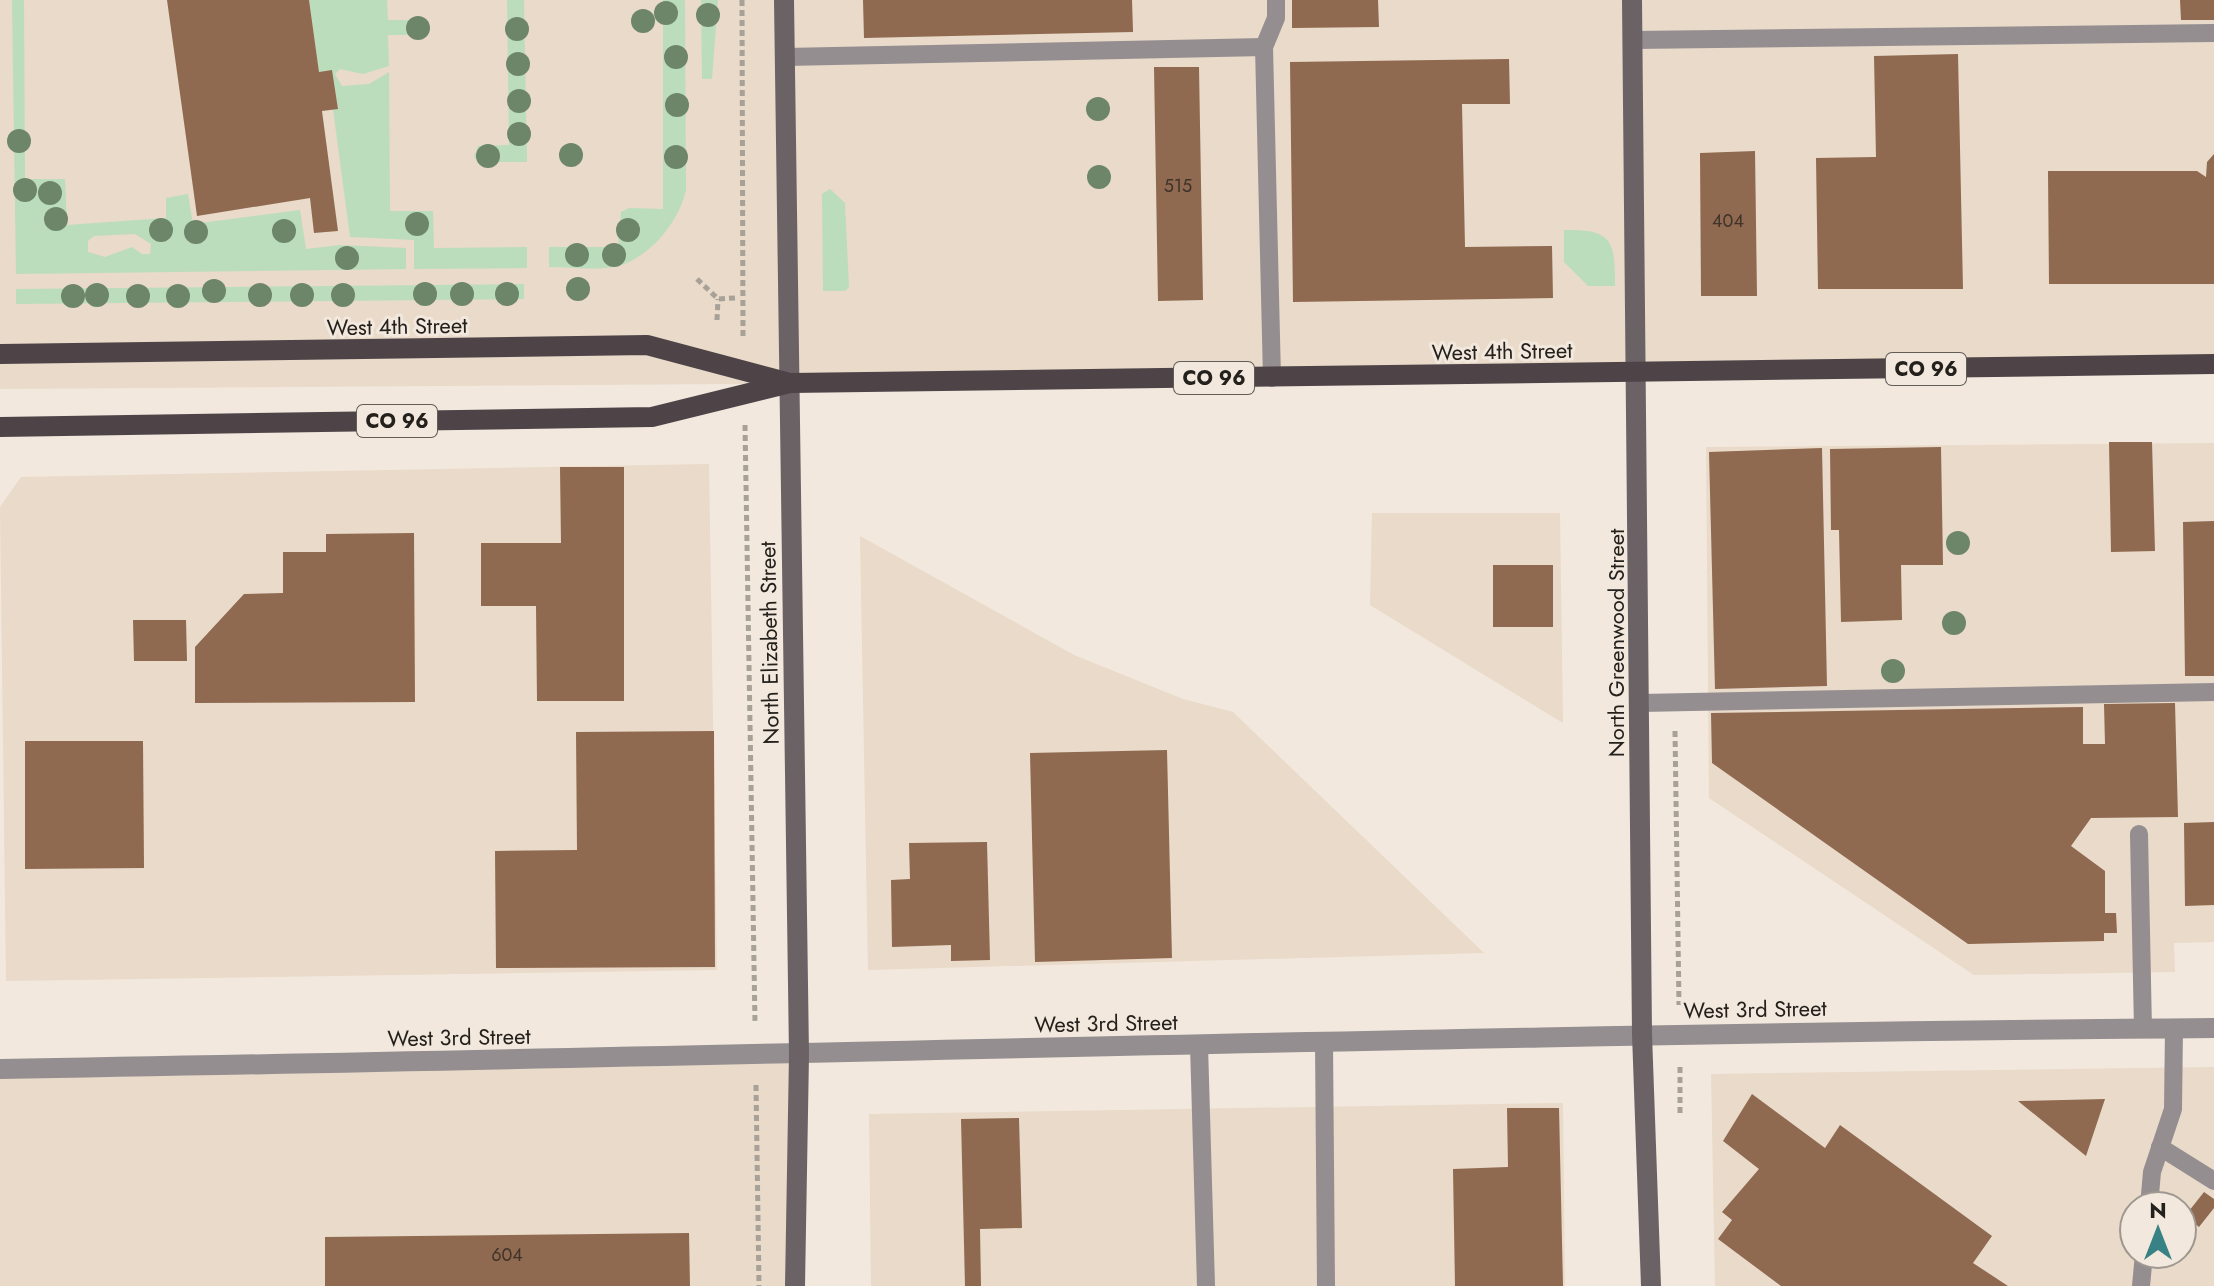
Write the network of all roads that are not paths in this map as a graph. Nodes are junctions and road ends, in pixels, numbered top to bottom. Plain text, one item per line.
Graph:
1 (784, 0) edge
2 (1276, 0) edge
3 (1632, 0) edge
4 (2214, 33) edge
5 (1633, 40) junction
6 (1264, 47) junction
7 (785, 57) junction
8 (0, 354) edge
9 (2214, 364) edge
10 (1637, 373) junction
11 (1272, 378) junction
12 (790, 383) junction
13 (0, 427) edge
14 (2214, 692) edge
15 (1641, 703) junction
16 (2139, 834) dead end
17 (2174, 1028) junction
18 (2214, 1028) edge
19 (2143, 1029) junction
20 (1642, 1034) junction
21 (1324, 1042) junction
22 (1199, 1045) junction
23 (799, 1055) junction
24 (0, 1069) edge
25 (2160, 1147) junction
26 (2214, 1181) edge
27 (2150, 1190) edge
28 (795, 1286) edge
29 (1206, 1286) edge
30 (1326, 1286) edge
31 (1651, 1286) edge

1 - 7 main road, North Elizabeth Street
2 - 6 lane
3 - 5 main road, North Greenwood Street
4 - 5 lane
5 - 10 main road, North Greenwood Street
6 - 7 lane
6 - 11 lane
7 - 12 main road, North Elizabeth Street
8 - 12 main road, West 4th Street / CO 96
9 - 10 main road, West 4th Street / CO 96
10 - 11 main road, West 4th Street / CO 96
10 - 15 main road, North Greenwood Street
11 - 12 main road, West 4th Street / CO 96
12 - 13 main road, West 4th Street / CO 96
12 - 23 main road, North Elizabeth Street
14 - 15 lane
15 - 20 main road, North Greenwood Street
16 - 19 lane
17 - 18 street, West 3rd Street
17 - 19 street, West 3rd Street
17 - 25 lane
19 - 20 street, West 3rd Street
20 - 21 street, West 3rd Street
20 - 31 main road, North Greenwood Street
21 - 22 street, West 3rd Street
21 - 30 lane
22 - 23 street, West 3rd Street
22 - 29 lane
23 - 24 street, West 3rd Street
23 - 28 main road, North Elizabeth Street
25 - 26 lane
25 - 27 lane

